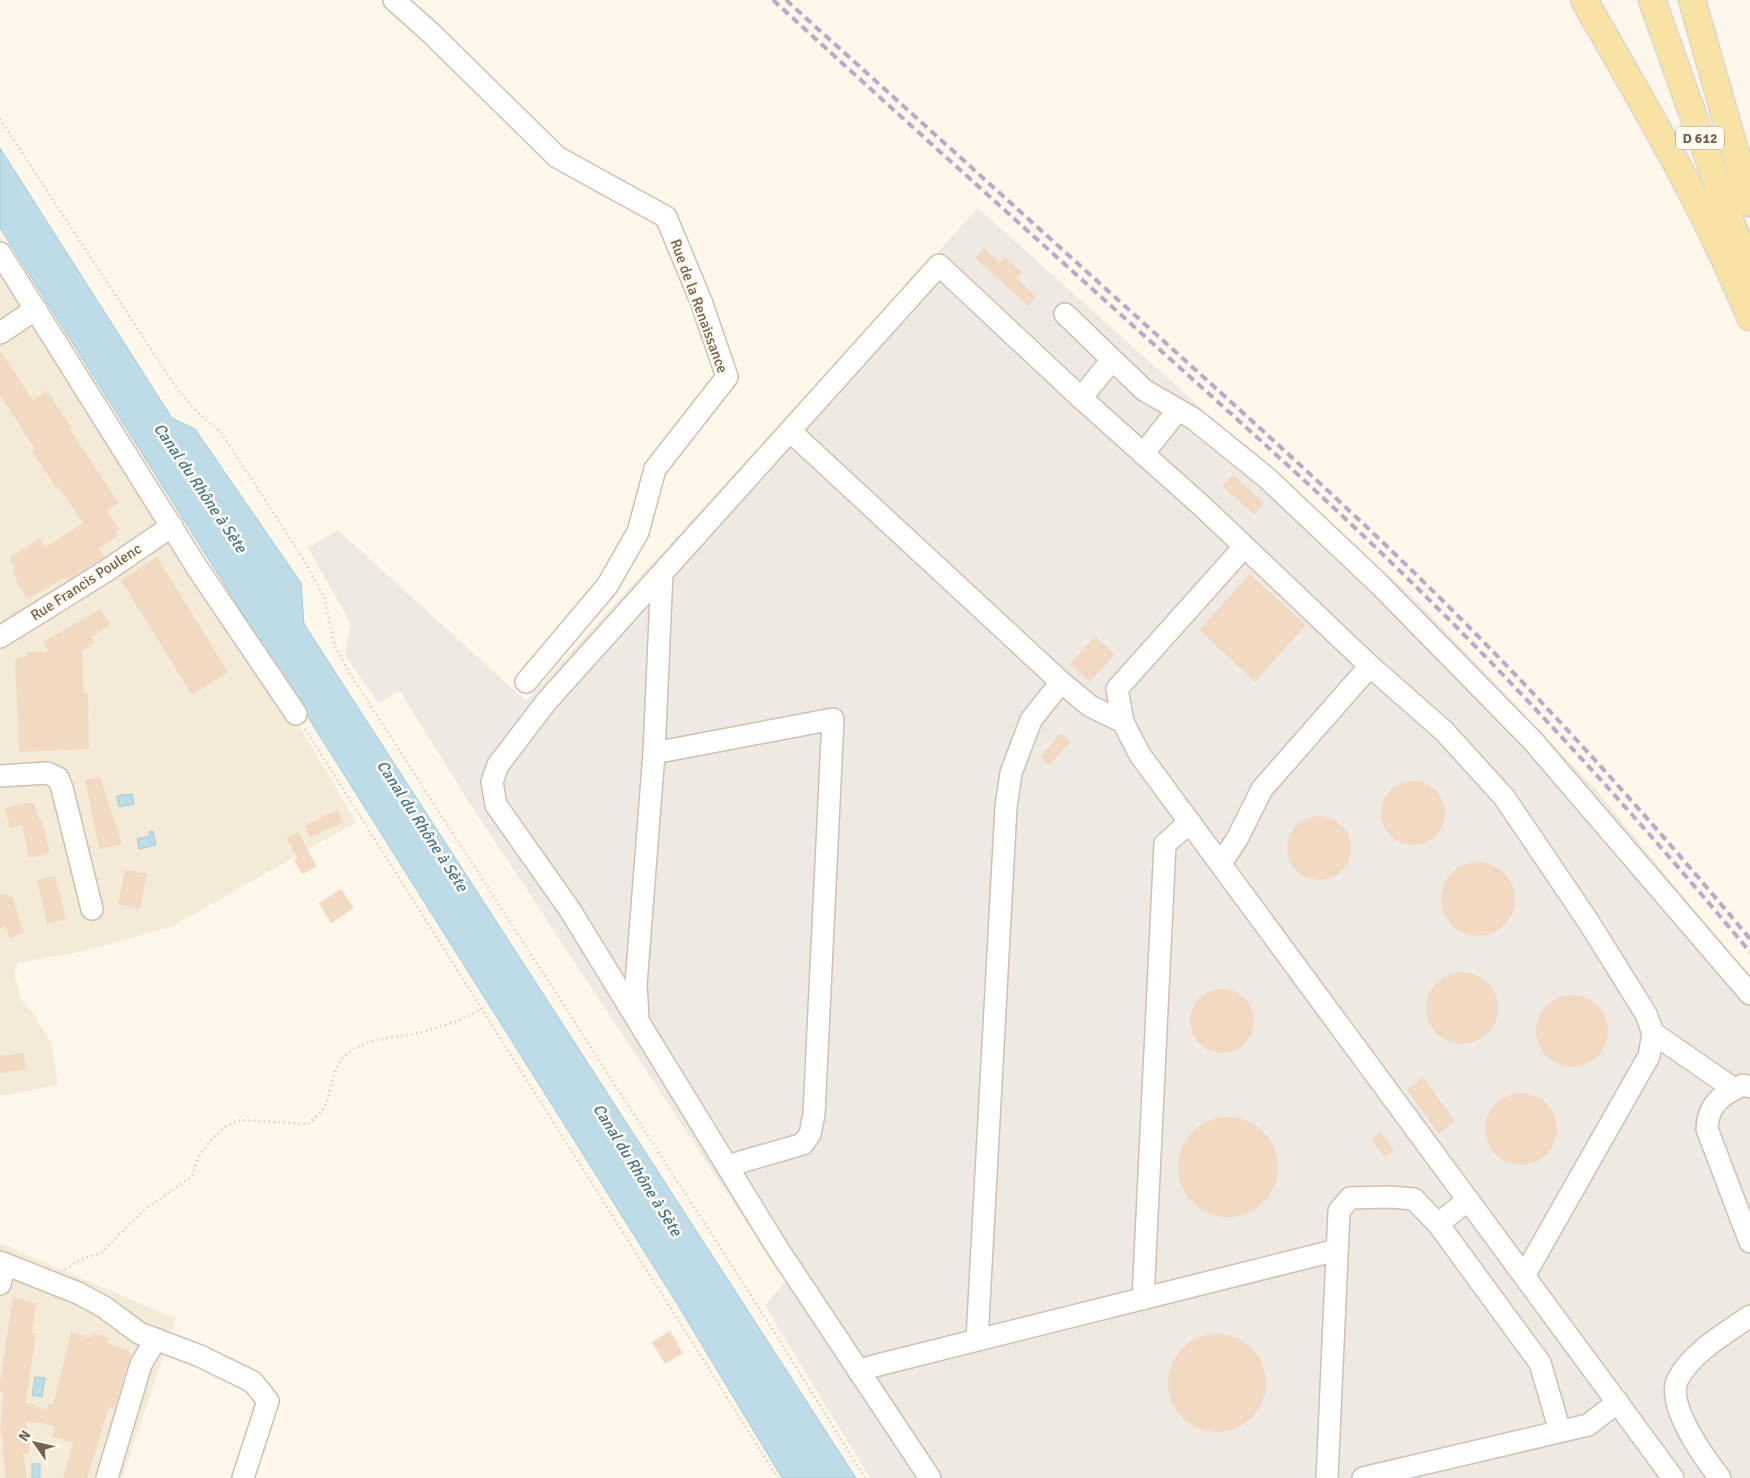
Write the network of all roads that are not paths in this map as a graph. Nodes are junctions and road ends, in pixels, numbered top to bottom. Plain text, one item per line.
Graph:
1 (394, 0) edge
2 (1584, 0) edge
3 (1652, 0) edge
4 (1692, 0) edge
5 (1750, 204) edge
6 (0, 253) edge
7 (1750, 275) edge
8 (31, 312) junction
9 (1065, 314) dead end
10 (1750, 317) edge
11 (0, 333) edge
12 (1112, 360) junction
13 (1081, 398) junction
14 (1178, 410) junction
15 (790, 431) junction
16 (1143, 454) junction
17 (168, 529) junction
18 (1244, 547) junction
19 (662, 573) junction
20 (0, 637) edge
21 (1370, 666) junction
22 (526, 682) dead end
23 (1062, 682) junction
24 (291, 706) road end
25 (1123, 722) junction
26 (654, 753) junction
27 (0, 776) edge
28 (1190, 822) junction
29 (1219, 861) junction
30 (92, 909) dead end
31 (1750, 994) edge
32 (639, 1021) junction
33 (1654, 1033) junction
34 (1742, 1088) edge
35 (727, 1166) junction
36 (1468, 1200) junction
37 (1438, 1224) junction
38 (1750, 1242) edge
39 (1337, 1250) junction
40 (2, 1270) edge
41 (1522, 1273) junction
42 (1142, 1298) junction
43 (1750, 1316) edge
44 (156, 1339) junction
45 (977, 1340) junction
46 (859, 1372) junction
47 (1618, 1402) junction
48 (1560, 1431) junction
49 (107, 1478) edge
50 (243, 1478) edge
51 (930, 1478) edge
52 (1327, 1478) edge
53 (1362, 1478) edge
54 (1673, 1478) edge
55 (1720, 1478) edge

1 - 22 street, Rue de la Renaissance
2 - 10 main road
3 - 7 main road, D 612
4 - 5 main road
6 - 8 street
8 - 11 street
8 - 17 street
9 - 12 street
12 - 13 street
12 - 14 street
13 - 15 street
13 - 16 street
14 - 16 street
14 - 31 street
15 - 19 street
15 - 23 street
16 - 18 street
17 - 20 street, Rue Francis Poulenc
17 - 24 street
18 - 21 street
18 - 25 street
19 - 26 street
19 - 32 street
21 - 29 street
21 - 33 street
23 - 25 street
23 - 45 street
25 - 28 street
26 - 32 street
26 - 35 street
27 - 30 street
28 - 29 street
28 - 42 street
29 - 36 street
32 - 35 street
33 - 34 street
33 - 41 street
34 - 38 street
35 - 46 street
36 - 37 street
36 - 41 street
37 - 39 street
37 - 48 street
39 - 42 street
39 - 52 street
40 - 44 street
41 - 47 street
42 - 45 street
43 - 55 street
44 - 49 street
44 - 50 street
45 - 46 street
46 - 51 street
47 - 48 street
47 - 54 street
48 - 53 street

